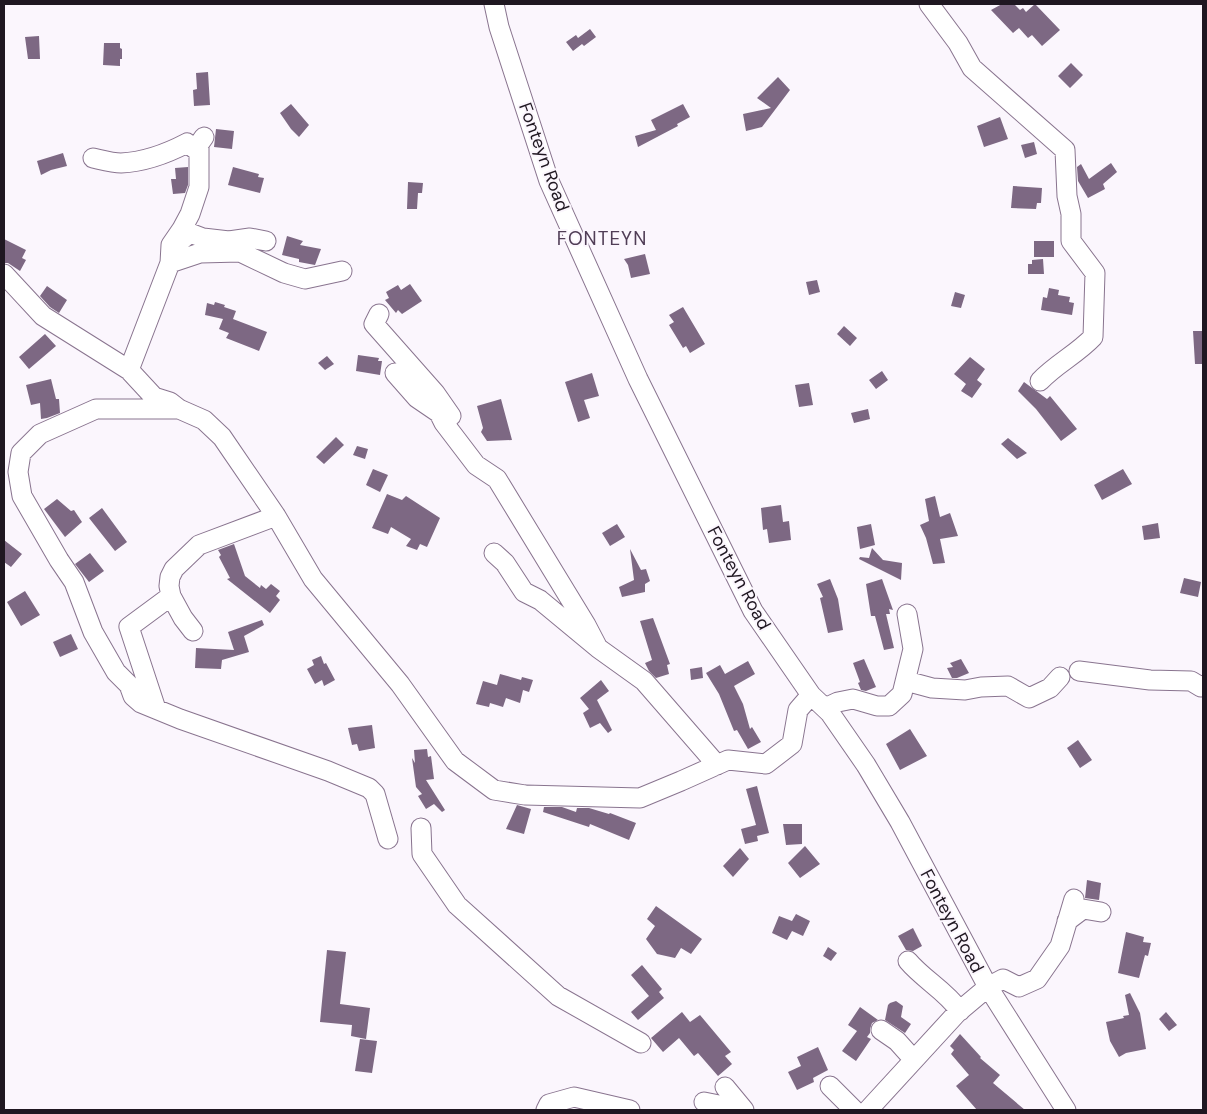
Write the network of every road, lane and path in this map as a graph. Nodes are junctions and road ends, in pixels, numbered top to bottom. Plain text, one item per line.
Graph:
1 (494, 4) edge
2 (929, 4) edge
3 (94, 158) dead end
4 (266, 241) dead end
5 (170, 263) junction
6 (342, 270) dead end
7 (4, 274) edge
8 (380, 314) dead end
9 (129, 370) junction
10 (395, 373) dead end
11 (1040, 381) dead end
12 (179, 409) junction
13 (496, 479) junction
14 (276, 516) junction
15 (494, 553) dead end
16 (170, 596) junction
17 (907, 614) dead end
18 (193, 631) dead end
19 (598, 648) junction
20 (1079, 671) dead end
21 (1060, 677) dead end
22 (906, 681) junction
23 (1203, 686) edge
24 (818, 701) junction
25 (156, 709) junction
26 (718, 765) junction
27 (422, 828) dead end
28 (388, 838) dead end
29 (1074, 899) dead end
30 (1101, 912) dead end
31 (1067, 921) junction
32 (908, 961) dead end
33 (988, 987) junction
34 (960, 1011) junction
35 (881, 1030) dead end
36 (641, 1044) dead end
37 (914, 1060) junction
38 (830, 1086) dead end
39 (725, 1087) dead end
40 (704, 1102) dead end
41 (546, 1110) edge
42 (630, 1110) edge
43 (854, 1110) edge
44 (868, 1110) edge
45 (1066, 1110) edge

1 - 24 street, Fonteyn Road
2 - 11 street
3 - 5 street
4 - 5 street
5 - 6 street
5 - 9 street
7 - 9 street
8 - 13 street
9 - 12 street
10 - 13 street
12 - 14 street
12 - 25 street
13 - 19 street
14 - 16 street
14 - 26 street
15 - 19 street
16 - 18 street
16 - 25 street
17 - 22 street
19 - 26 street
20 - 23 street
21 - 22 street
22 - 24 street
24 - 26 street
24 - 33 street, Fonteyn Road
25 - 28 street
27 - 36 street
29 - 31 street
30 - 31 street
31 - 33 street
32 - 34 street
33 - 34 street
33 - 45 street, Fonteyn Road
34 - 37 street
35 - 37 street
37 - 44 street
38 - 43 street
39 - 40 street
41 - 42 street

